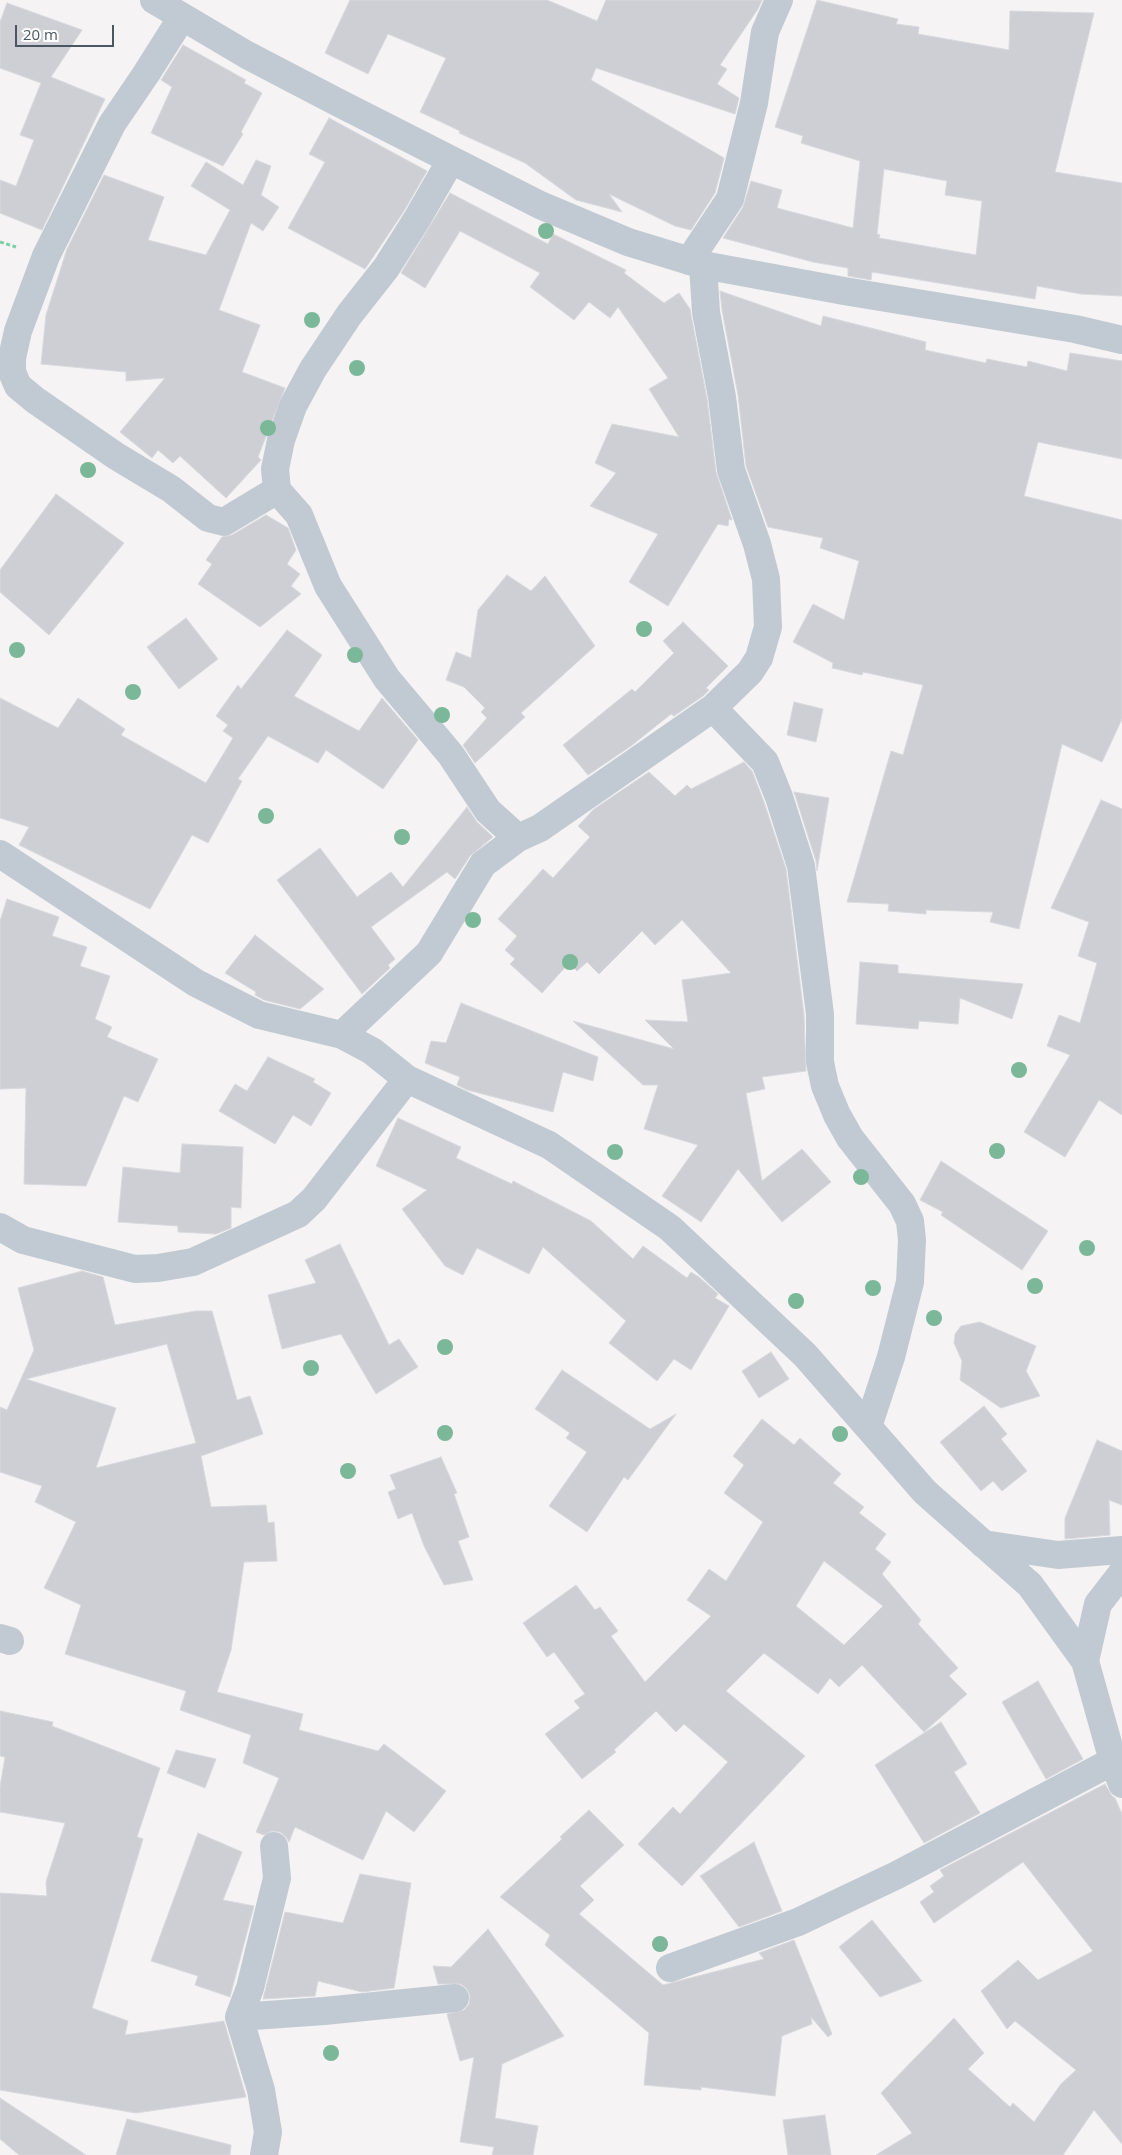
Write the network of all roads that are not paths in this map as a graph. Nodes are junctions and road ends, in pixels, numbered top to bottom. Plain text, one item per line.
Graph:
1 (154, 0) edge
2 (779, 0) edge
3 (182, 17) junction
4 (451, 160) junction
5 (696, 263) junction
6 (1122, 340) edge
7 (277, 490) junction
8 (713, 708) junction
9 (518, 838) junction
10 (0, 854) edge
11 (342, 1035) junction
12 (408, 1079) junction
13 (0, 1227) edge
14 (868, 1427) junction
15 (983, 1544) junction
16 (1122, 1550) edge
17 (1122, 1573) edge
18 (1085, 1661) junction
19 (1117, 1772) edge
20 (274, 1846) dead end
21 (670, 1968) dead end
22 (454, 1998) dead end
23 (239, 2017) junction
24 (264, 2155) edge

1 - 3 street
2 - 5 street
3 - 4 street
3 - 7 street
4 - 5 street
4 - 7 street
5 - 6 street
5 - 8 street
7 - 9 street
8 - 9 street
8 - 14 street
9 - 11 street
10 - 11 street
11 - 12 street
12 - 13 street
12 - 14 street
14 - 15 street
15 - 16 street
15 - 18 street
17 - 18 street
18 - 19 street
19 - 21 street
20 - 23 street
22 - 23 street
23 - 24 street

